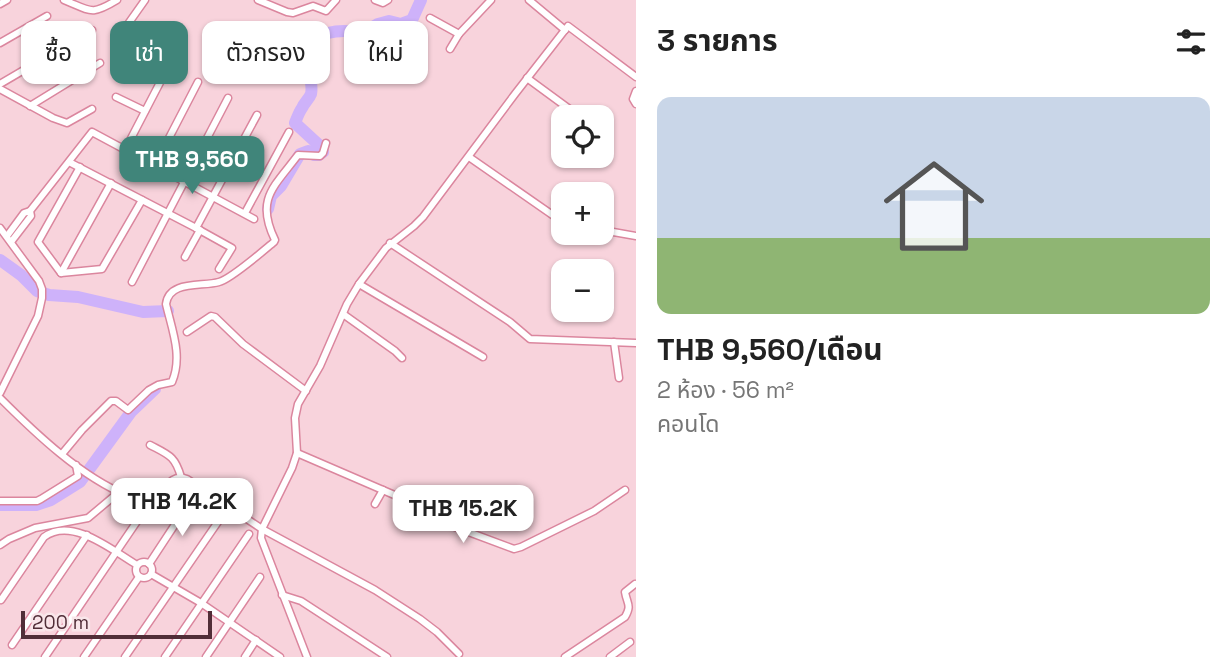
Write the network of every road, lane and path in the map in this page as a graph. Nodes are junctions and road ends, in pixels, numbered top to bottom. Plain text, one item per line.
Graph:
1 (7, 0) edge
2 (64, 0) edge
3 (117, 0) edge
4 (145, 0) edge
5 (258, 0) edge
6 (336, 0) edge
7 (375, 0) edge
8 (388, 0) edge
9 (491, 0) edge
10 (529, 0) edge
11 (0, 4) edge
12 (47, 16) dead end
13 (430, 18) dead end
14 (130, 21) edge
15 (565, 30) junction
16 (459, 34) junction
17 (0, 43) edge
18 (450, 49) dead end
19 (100, 63) dead end
20 (21, 74) edge
21 (636, 77) edge
22 (527, 78) junction
23 (198, 82) dead end
24 (159, 84) edge
25 (0, 87) edge
26 (636, 91) edge
27 (116, 97) dead end
28 (228, 98) dead end
29 (636, 104) edge
30 (563, 105) edge
31 (30, 106) junction
32 (92, 109) dead end
33 (145, 111) junction
34 (257, 115) dead end
35 (289, 132) dead end
36 (326, 143) dead end
37 (125, 150) junction
38 (469, 157) junction
39 (69, 162) junction
40 (155, 166) junction
41 (80, 167) junction
42 (184, 182) junction
43 (111, 183) junction
44 (213, 197) junction
45 (142, 200) junction
46 (168, 213) junction
47 (245, 213) junction
48 (551, 214) edge
49 (254, 219) dead end
50 (0, 228) edge
51 (198, 229) junction
52 (614, 232) edge
53 (636, 236) edge
54 (9, 239) junction
55 (390, 243) junction
56 (185, 257) dead end
57 (219, 269) dead end
58 (61, 273) junction
59 (132, 282) dead end
60 (359, 284) junction
61 (343, 314) junction
62 (187, 332) dead end
63 (614, 342) junction
64 (636, 343) edge
65 (483, 357) dead end
66 (402, 358) dead end
67 (619, 378) dead end
68 (306, 391) junction
69 (0, 395) edge
70 (150, 445) dead end
71 (297, 453) junction
72 (62, 454) junction
73 (77, 466) junction
74 (181, 477) junction
75 (383, 489) junction
76 (625, 490) dead end
77 (119, 492) junction
78 (193, 496) dead end
79 (0, 501) edge
80 (375, 504) dead end
81 (142, 514) dead end
82 (222, 516) dead end
83 (262, 529) junction
84 (249, 534) dead end
85 (87, 535) junction
86 (0, 545) edge
87 (115, 552) junction
88 (149, 564) junction
89 (137, 565) junction
90 (151, 573) junction
91 (139, 577) junction
92 (260, 577) dead end
93 (635, 584) edge
94 (173, 586) junction
95 (282, 595) junction
96 (1, 600) edge
97 (201, 603) junction
98 (230, 622) junction
99 (256, 640) junction
100 (630, 642) dead end
101 (12, 645) dead end
102 (460, 654) dead end
103 (45, 657) edge
104 (84, 657) edge
105 (125, 657) edge
106 (165, 657) edge
107 (206, 657) edge
108 (245, 657) edge
109 (281, 657) edge
110 (307, 657) edge
111 (387, 657) edge
112 (565, 657) edge
113 (610, 657) edge

1 - 11 street
2 - 3 street
4 - 14 street
5 - 6 street
7 - 8 street
9 - 16 street
10 - 15 street
12 - 17 street
13 - 16 street
15 - 21 street
15 - 22 street
16 - 18 street
19 - 31 street
20 - 25 street
22 - 30 street
22 - 38 street
23 - 40 street
24 - 33 street
25 - 31 street
26 - 29 street
27 - 33 street
28 - 42 street
31 - 32 street
33 - 37 street
34 - 44 street
35 - 47 street
36 - 72 street
37 - 39 street
37 - 40 street
38 - 48 street
38 - 55 street
39 - 41 street
39 - 54 street
40 - 42 street
41 - 43 street
41 - 58 street
42 - 44 street
42 - 46 street
43 - 45 street
43 - 58 street
44 - 47 street
44 - 51 street
45 - 46 street
45 - 58 street
46 - 51 street
46 - 59 street
47 - 49 street
50 - 54 street
51 - 56 street
51 - 57 street
52 - 53 street
54 - 69 street
55 - 60 street
55 - 63 street
60 - 61 street
60 - 65 street
61 - 66 street
61 - 68 street
62 - 68 street
63 - 64 street
63 - 67 street
68 - 71 street
69 - 72 street
70 - 74 street
71 - 75 street
71 - 83 street
72 - 73 street
73 - 77 street
73 - 79 street
74 - 77 street
74 - 83 street
75 - 76 street
75 - 80 street
77 - 86 street
78 - 88 street
81 - 87 street
82 - 94 street
83 - 95 street
83 - 102 street
84 - 97 street
85 - 87 street
85 - 96 street
85 - 101 street
87 - 89 street
87 - 103 street
88 - 89 street
88 - 90 street
89 - 91 street
90 - 91 street
90 - 94 street
91 - 104 street
92 - 98 street
93 - 112 street
94 - 97 street
94 - 105 street
95 - 110 street
95 - 111 street
97 - 98 street
97 - 106 street
98 - 99 street
98 - 107 street
99 - 108 street
99 - 109 street
100 - 113 street

